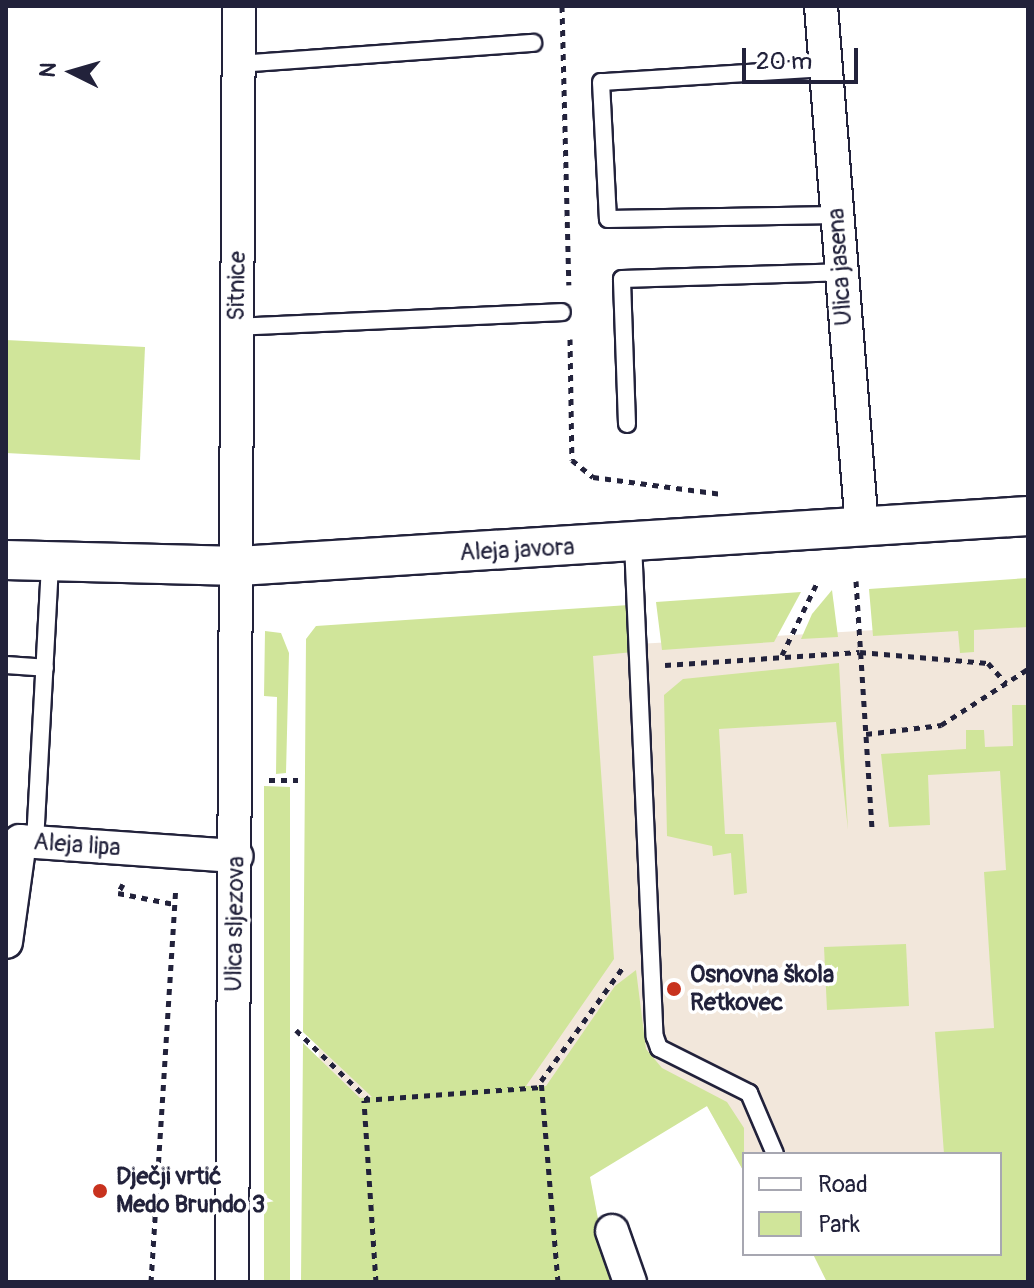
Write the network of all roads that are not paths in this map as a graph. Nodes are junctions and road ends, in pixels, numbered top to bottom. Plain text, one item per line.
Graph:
1 (239, 6) edge
2 (821, 6) edge
3 (533, 43) dead end
4 (239, 64) junction
5 (826, 68) junction
6 (836, 215) junction
7 (840, 272) junction
8 (567, 311) road end
9 (236, 327) junction
10 (627, 424) dead end
11 (1028, 516) edge
12 (862, 528) junction
13 (633, 543) junction
14 (6, 560) edge
15 (50, 562) junction
16 (239, 566) junction
17 (6, 665) edge
18 (45, 668) junction
19 (21, 841) edge
20 (236, 856) junction
21 (6, 942) edge
22 (774, 1152) edge
23 (612, 1231) dead end
24 (232, 1282) edge
25 (630, 1282) edge

1 - 4 street, Sitnice
2 - 5 street, Ulica jasena
3 - 4 lane
4 - 9 street, Sitnice
5 - 6 street, Ulica jasena
5 - 6 lane
6 - 7 street, Ulica jasena
7 - 10 lane
7 - 12 street, Ulica jasena
8 - 9 lane
9 - 16 street, Sitnice
11 - 12 street, Aleja javora
12 - 13 street, Aleja javora
13 - 16 street, Aleja javora
13 - 22 lane
14 - 15 street, Aleja javora
15 - 16 street, Aleja javora
15 - 18 lane
16 - 20 street, Ulica sljezova
17 - 18 lane
18 - 19 lane
19 - 20 street, Aleja lipa
19 - 21 street, Aleja lipa
20 - 24 street, Ulica sljezova
23 - 25 street

